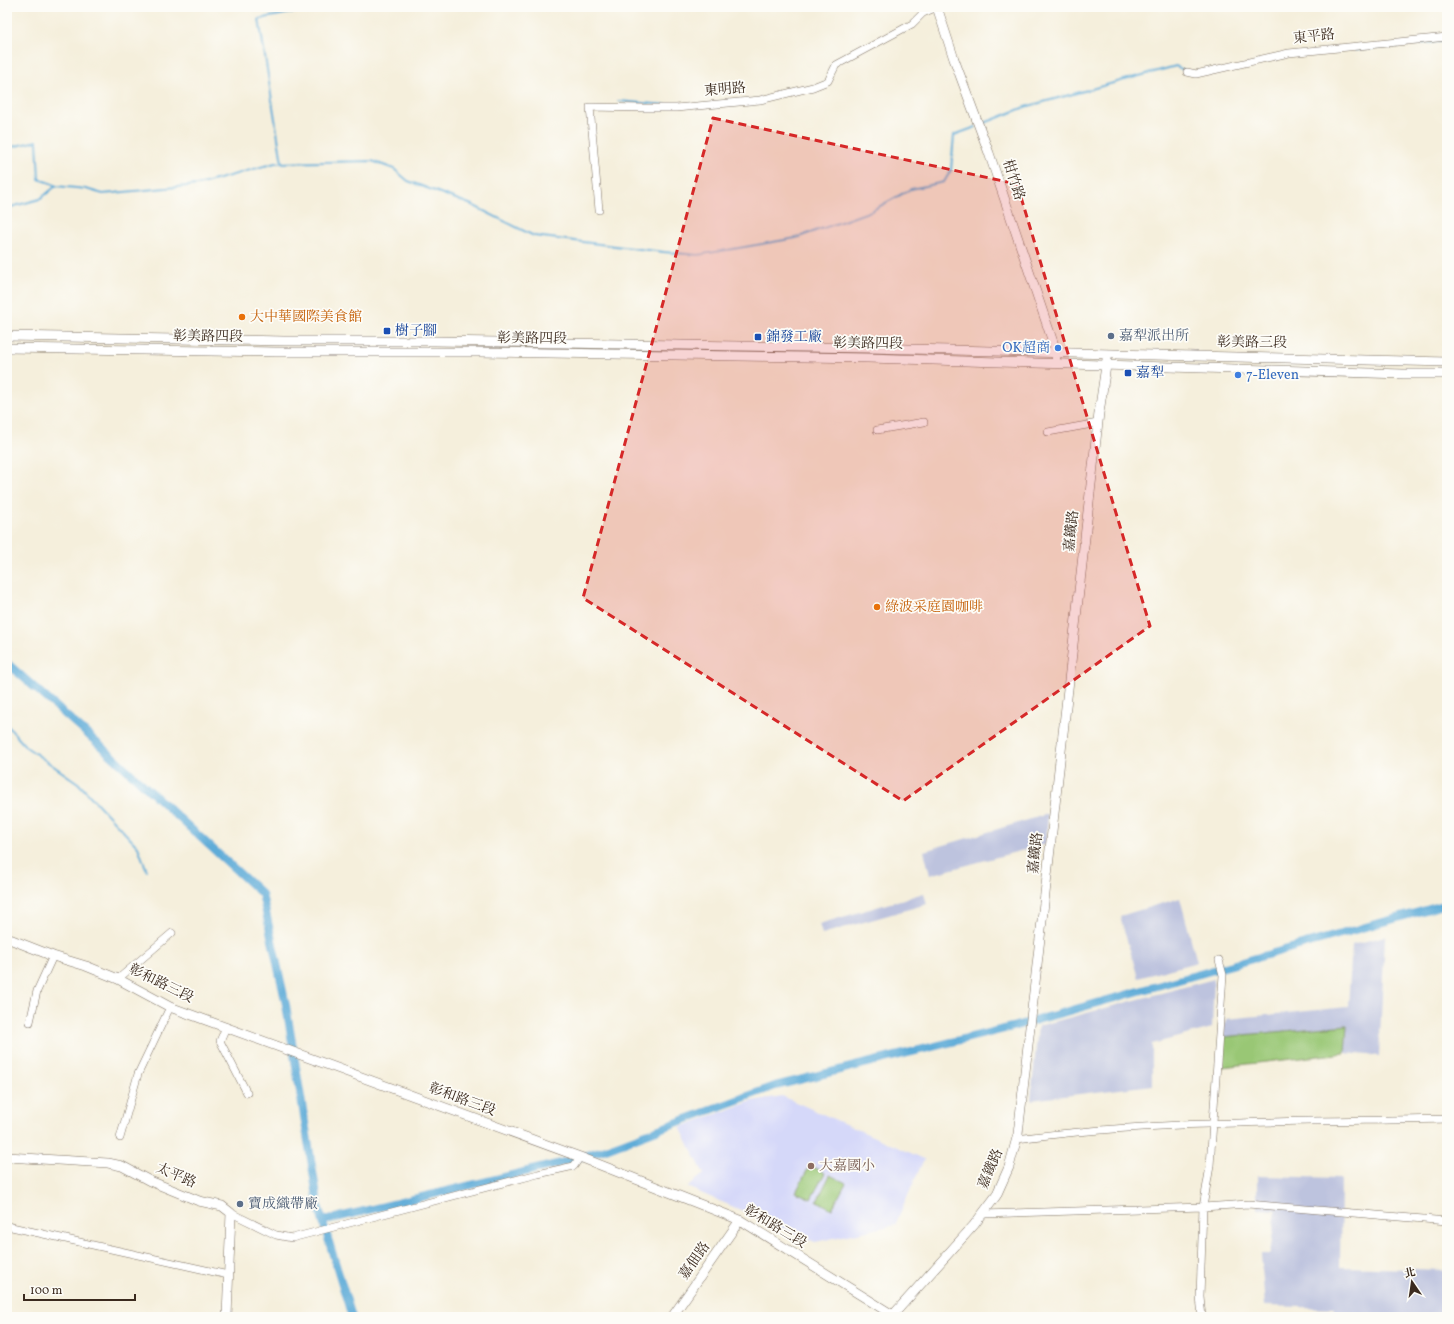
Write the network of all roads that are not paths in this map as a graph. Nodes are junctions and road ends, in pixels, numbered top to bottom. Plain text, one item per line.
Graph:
1 (937, 7) edge
2 (1447, 37) edge
3 (1187, 72) dead end
4 (599, 210) dead end
5 (7, 336) edge
6 (124, 337) junction
7 (7, 348) edge
8 (125, 350) junction
9 (1056, 352) junction
10 (1107, 354) junction
11 (1056, 362) junction
12 (1447, 362) edge
13 (1106, 364) junction
14 (1447, 374) edge
15 (924, 422) dead end
16 (1098, 423) junction
17 (877, 430) dead end
18 (1048, 432) dead end
19 (172, 933) dead end
20 (7, 938) edge
21 (53, 956) junction
22 (1220, 963) dead end
23 (118, 979) junction
24 (170, 1007) junction
25 (30, 1022) dead end
26 (226, 1027) junction
27 (247, 1093) dead end
28 (1447, 1120) edge
29 (1213, 1124) junction
30 (120, 1138) dead end
31 (1017, 1140) junction
32 (7, 1157) edge
33 (580, 1157) junction
34 (1203, 1207) junction
35 (232, 1213) junction
36 (983, 1214) junction
37 (740, 1220) junction
38 (1447, 1221) edge
39 (7, 1226) edge
40 (228, 1275) junction
41 (894, 1316) edge
42 (227, 1317) edge
43 (672, 1317) edge
44 (1202, 1317) edge

1 - 4 street, 東明路
1 - 9 main road, 柑竹路
2 - 3 street, 東平路
5 - 6 main road, 彰美路四段
6 - 8 main road
6 - 9 main road, 彰美路四段
7 - 8 main road, 彰美路四段
8 - 11 main road, 彰美路四段
9 - 10 main road, 彰美路三段
9 - 11 main road, 柑竹路
10 - 12 main road, 彰美路三段
10 - 13 main road, 嘉鐵路
11 - 13 main road, 彰美路三段
13 - 14 main road, 彰美路三段
13 - 16 main road, 嘉鐵路
15 - 17 street
16 - 18 street
16 - 31 main road, 嘉鐵路
19 - 23 street
20 - 21 main road, 彰和路三段
21 - 23 main road, 彰和路三段
21 - 25 street
22 - 29 street
23 - 24 main road, 彰和路三段
24 - 26 main road, 彰和路三段
24 - 30 street
26 - 27 street
26 - 33 main road, 彰和路三段
28 - 29 street
29 - 31 street
29 - 34 street
31 - 36 main road, 嘉鐵路
32 - 35 main road, 太平路
33 - 35 street
33 - 37 main road, 彰和路三段
34 - 36 street
34 - 38 street
34 - 44 street
35 - 40 main road
36 - 41 main road, 嘉鐵路
37 - 41 main road, 彰和路三段
37 - 43 main road, 嘉佃路
39 - 40 street
40 - 42 main road

